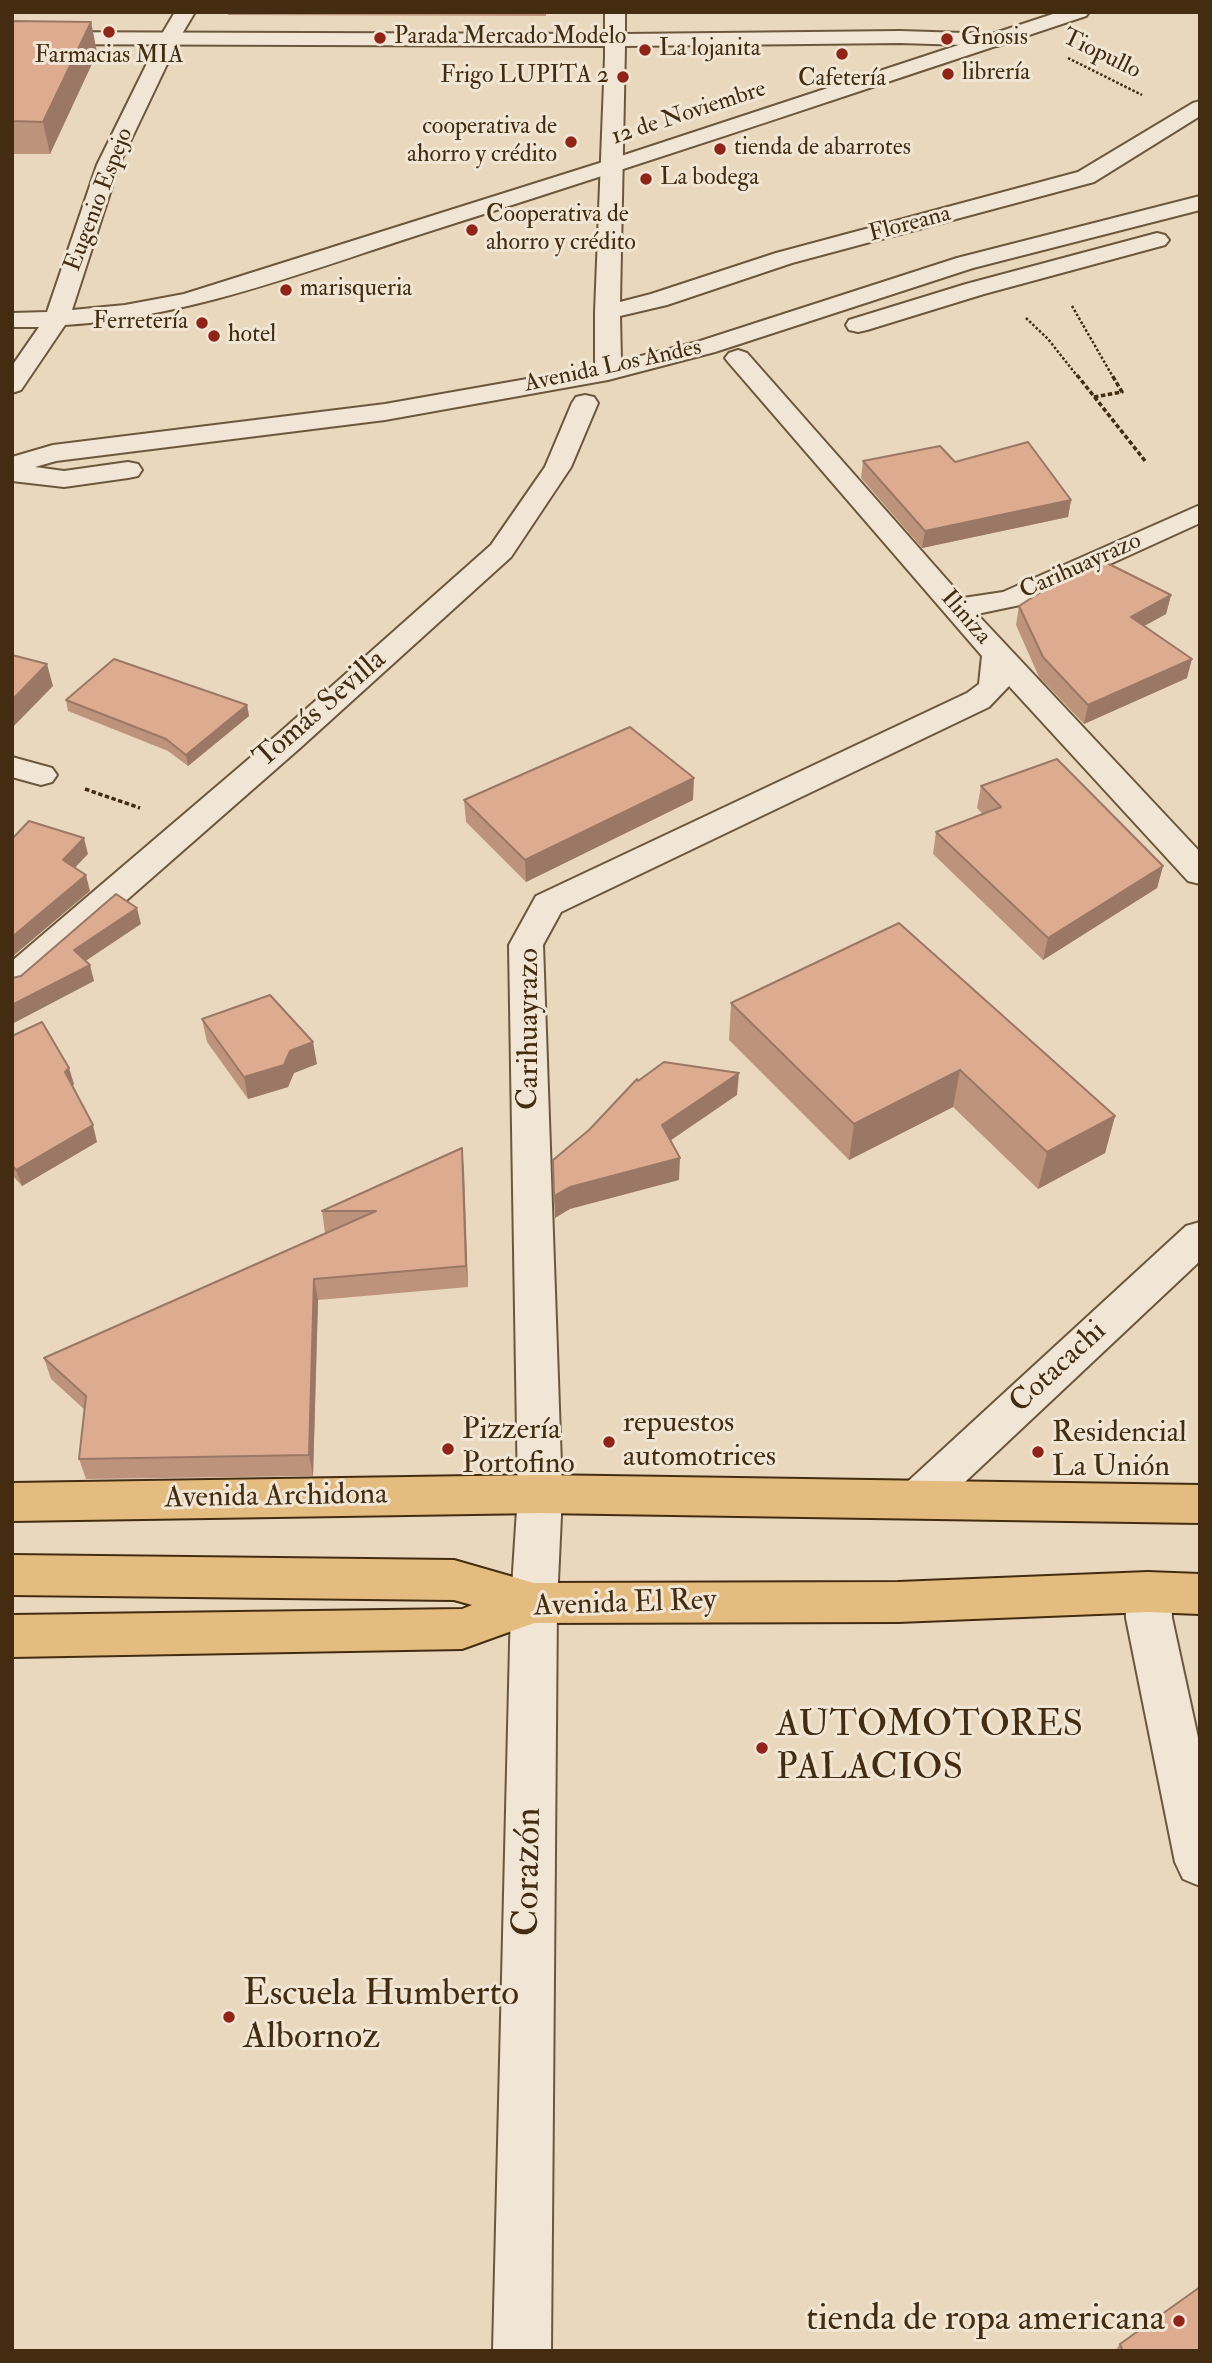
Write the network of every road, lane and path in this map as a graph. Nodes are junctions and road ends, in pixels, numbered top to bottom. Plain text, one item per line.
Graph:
1 (186, 12) edge
2 (615, 12) edge
3 (1079, 12) edge
4 (12, 38) edge
5 (169, 38) junction
6 (616, 40) junction
7 (997, 40) junction
8 (1192, 112) edge
9 (614, 166) junction
10 (1200, 203) edge
11 (1174, 236) dead end
12 (1056, 267) junction
13 (975, 289) junction
14 (607, 312) junction
15 (57, 319) junction
16 (12, 320) edge
17 (837, 331) dead end
18 (787, 345) dead end
19 (737, 358) junction
20 (608, 372) junction
21 (12, 385) edge
22 (1094, 397) junction
23 (563, 406) junction
24 (1146, 461) dead end
25 (12, 466) edge
26 (12, 473) edge
27 (1200, 513) edge
28 (958, 608) junction
29 (997, 655) junction
30 (27, 771) edge
31 (189, 825) junction
32 (1200, 873) edge
33 (12, 981) edge
34 (1200, 1237) edge
35 (540, 1494) junction
36 (918, 1499) junction
37 (12, 1502) edge
38 (1200, 1504) edge
39 (12, 1575) edge
40 (1149, 1592) junction
41 (1200, 1594) edge
42 (534, 1603) junction
43 (12, 1636) edge
44 (1200, 1862) edge
45 (522, 2351) edge

1 - 5 street, Eugenio Espejo
2 - 6 street
3 - 7 street, 12 de Noviembre
4 - 5 street
5 - 6 street
5 - 15 street, Eugenio Espejo
6 - 7 street
6 - 9 street
7 - 8 path, Tiopullo
7 - 9 street, 12 de Noviembre
8 - 14 street, Floreana
9 - 14 street
9 - 15 street, 12 de Noviembre
10 - 20 street, Avenida Los Andes
11 - 12 street
12 - 13 street
12 - 22 path
13 - 17 street
13 - 22 path
14 - 20 street
15 - 16 street, 12 de Noviembre
15 - 21 street, Eugenio Espejo
18 - 19 street, Avenida Los Andes
19 - 23 street, Avenida Los Andes
19 - 28 street, Iliniza
20 - 25 street, Avenida Los Andes
22 - 24 path
23 - 26 street, Avenida Los Andes
23 - 31 street, Tomás Sevilla
27 - 28 street, Carihuayrazo
28 - 29 street, Iliniza
29 - 32 street, Iliniza
29 - 35 street, Carihuayrazo
30 - 31 path
31 - 33 street, Tomás Sevilla
34 - 36 street, Cotacachi
35 - 36 main road
35 - 37 main road, Avenida Archidona
35 - 42 street, Carihuayrazo
36 - 38 main road
39 - 42 main road
40 - 41 main road, Avenida El Rey
40 - 42 main road, Avenida El Rey
40 - 44 street
42 - 43 main road, Avenida El Rey
42 - 45 street, Corazón

